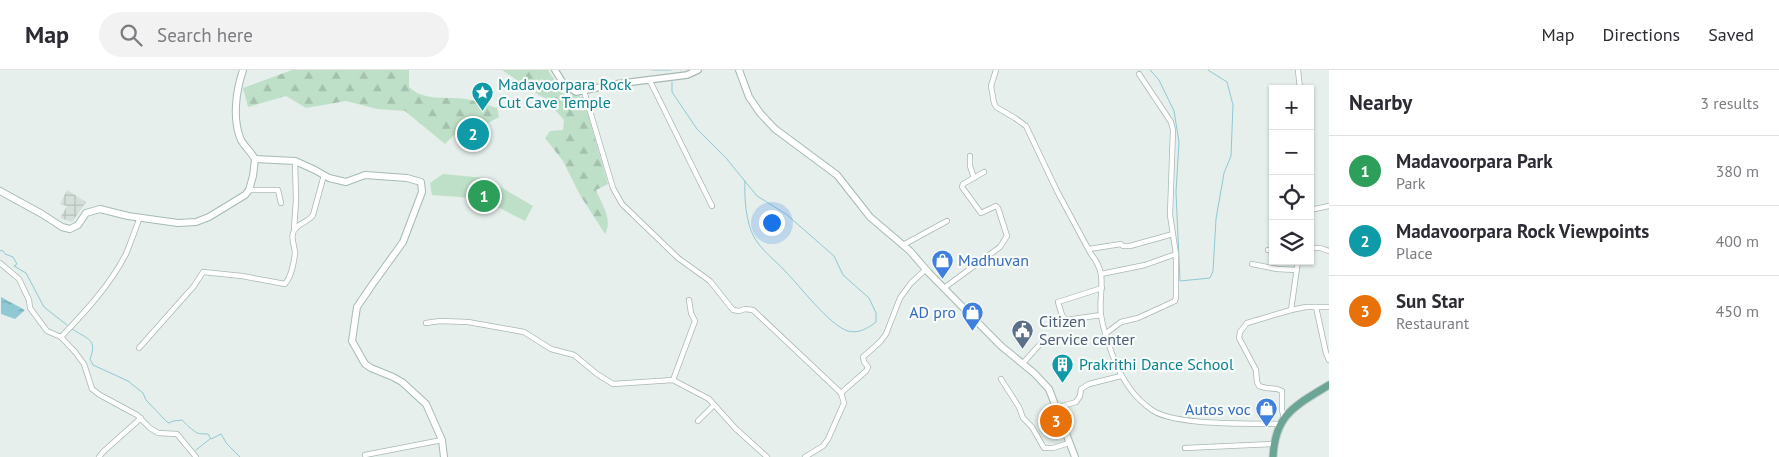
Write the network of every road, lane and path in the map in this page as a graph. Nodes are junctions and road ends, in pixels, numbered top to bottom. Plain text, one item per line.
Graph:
1 (243, 70) edge
2 (555, 70) edge
3 (698, 70) edge
4 (740, 70) edge
5 (996, 70) edge
6 (1298, 70) edge
7 (1139, 74) dead end
8 (649, 79) junction
9 (1300, 85) edge
10 (584, 91) junction
11 (970, 156) dead end
12 (255, 159) junction
13 (295, 161) junction
14 (984, 172) dead end
15 (324, 175) junction
16 (974, 178) junction
17 (249, 190) junction
18 (0, 191) edge
19 (281, 203) dead end
20 (712, 206) dead end
21 (1329, 206) edge
22 (1314, 209) edge
23 (140, 218) junction
24 (947, 221) dead end
25 (294, 230) junction
26 (1173, 234) junction
27 (904, 245) junction
28 (1314, 248) edge
29 (1088, 249) junction
30 (1329, 251) edge
31 (1176, 254) junction
32 (0, 262) edge
33 (1252, 264) dead end
34 (1297, 265) edge
35 (925, 270) junction
36 (1296, 270) junction
37 (1101, 274) junction
38 (944, 288) junction
39 (1102, 288) junction
40 (689, 300) dead end
41 (1316, 307) junction
42 (1329, 307) edge
43 (1291, 310) junction
44 (1101, 315) junction
45 (426, 323) dead end
46 (1105, 334) junction
47 (61, 337) junction
48 (1046, 338) dead end
49 (139, 348) dead end
50 (1329, 360) edge
51 (1022, 364) junction
52 (1121, 376) junction
53 (1000, 379) dead end
54 (673, 380) junction
55 (1329, 386) edge
56 (841, 393) junction
57 (714, 405) junction
58 (1056, 408) junction
59 (141, 418) junction
60 (698, 421) dead end
61 (1282, 421) junction
62 (442, 440) junction
63 (1069, 443) junction
64 (1274, 444) junction
65 (1185, 448) dead end
66 (365, 455) dead end
67 (99, 457) edge
68 (196, 457) edge
69 (444, 457) edge
70 (767, 457) edge
71 (805, 457) edge
72 (1075, 457) edge
73 (1273, 457) edge

1 - 12 main road
2 - 10 street
3 - 8 street
4 - 27 main road
5 - 29 street
6 - 9 street
7 - 26 street
8 - 10 street
8 - 20 street
10 - 56 street
11 - 16 street
12 - 13 main road
12 - 17 main road
13 - 15 main road
13 - 25 street
14 - 16 street
15 - 25 street
15 - 62 main road
16 - 38 street
17 - 19 street
17 - 23 main road
18 - 23 main road
21 - 22 street
23 - 47 street
24 - 27 street
25 - 49 street
26 - 29 street
26 - 31 street
27 - 35 main road
28 - 30 street
29 - 37 street
31 - 37 street
31 - 46 street
32 - 47 street
33 - 36 street
34 - 36 street
35 - 38 main road
35 - 56 street
36 - 43 street
37 - 39 street
38 - 51 main road
39 - 44 street
39 - 44 street
40 - 54 street
41 - 42 street
41 - 43 street
41 - 50 street
43 - 61 street
44 - 46 street
45 - 54 street
46 - 52 street
47 - 59 street
48 - 51 street
51 - 58 main road
52 - 58 street
52 - 61 street
53 - 63 street
54 - 57 street
55 - 61 main road
56 - 71 street
57 - 60 street
57 - 70 street
58 - 63 main road
59 - 67 street
59 - 68 street
61 - 64 main road
62 - 66 street
62 - 69 main road
63 - 72 main road
64 - 65 street
64 - 73 main road

